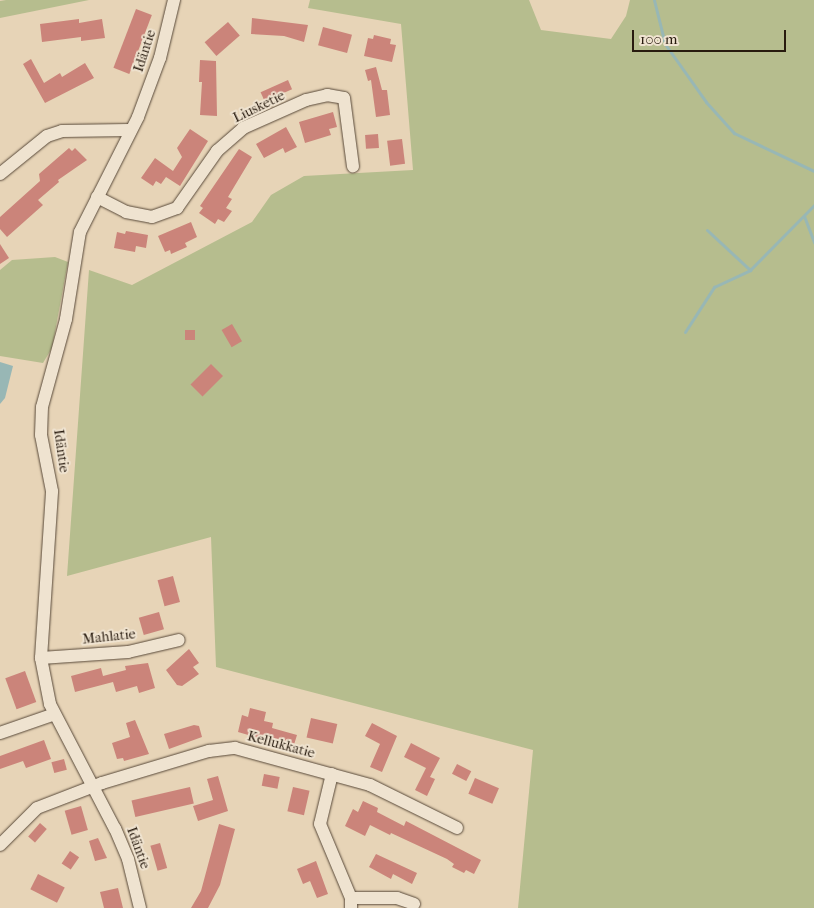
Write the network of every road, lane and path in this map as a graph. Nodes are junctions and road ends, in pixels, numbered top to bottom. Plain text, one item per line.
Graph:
1 (174, 0) edge
2 (129, 130) junction
3 (353, 166) dead end
4 (0, 174) edge
5 (97, 197) junction
6 (179, 640) dead end
7 (41, 658) junction
8 (52, 715) junction
9 (0, 733) edge
10 (332, 774) junction
11 (90, 787) junction
12 (457, 828) dead end
13 (0, 846) edge
14 (351, 903) edge
15 (414, 904) dead end
16 (140, 908) edge

1 - 2 street, Idäntie
2 - 4 street
2 - 5 street, Idäntie
3 - 5 street, Liusketie
5 - 7 street, Idäntie
6 - 7 street, Mahlatie
7 - 8 street, Idäntie
8 - 9 street
8 - 11 street, Idäntie
10 - 11 street, Kellukkatie
10 - 12 street, Kellukkatie
10 - 14 street
11 - 13 street, Kellukkatie
11 - 16 street, Idäntie
14 - 15 street

